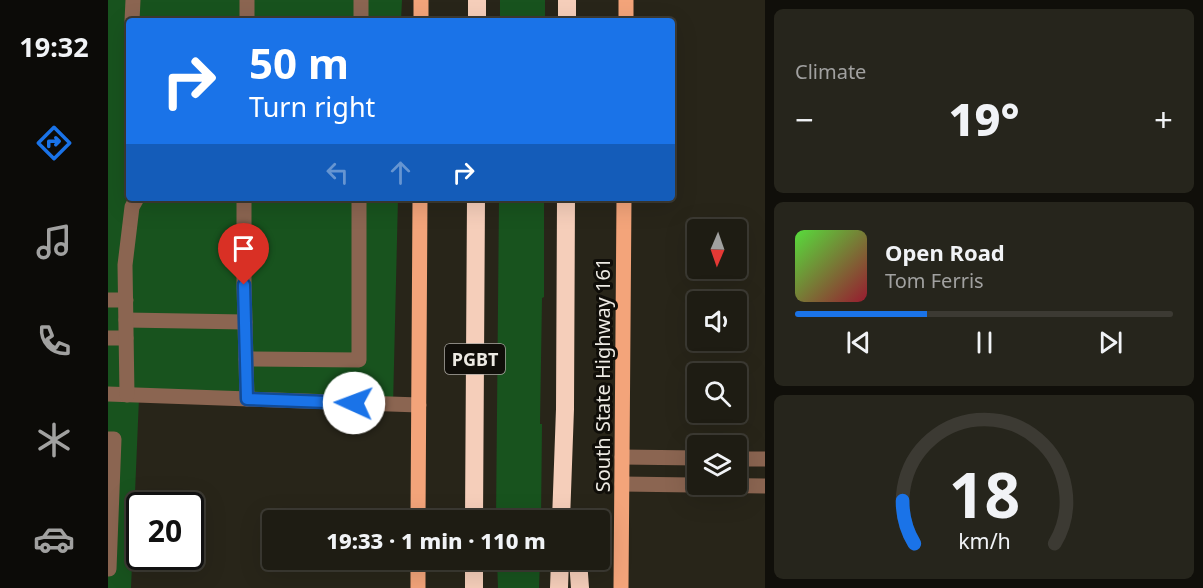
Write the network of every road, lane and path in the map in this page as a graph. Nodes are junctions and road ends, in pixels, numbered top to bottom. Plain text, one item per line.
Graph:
1 (133, 0) edge
2 (247, 0) edge
3 (361, 0) edge
4 (421, 0) edge
5 (477, 0) edge
6 (567, 0) edge
7 (626, 0) edge
8 (132, 18) edge
9 (247, 18) edge
10 (361, 18) edge
11 (421, 18) edge
12 (477, 18) edge
13 (567, 18) edge
14 (626, 18) edge
15 (135, 201) edge
16 (244, 201) edge
17 (360, 201) edge
18 (420, 201) edge
19 (476, 201) edge
20 (566, 201) edge
21 (624, 201) edge
22 (108, 300) edge
23 (126, 300) junction
24 (126, 320) junction
25 (245, 322) junction
26 (108, 338) edge
27 (126, 338) junction
28 (246, 359) junction
29 (108, 394) edge
30 (127, 395) junction
31 (247, 399) junction
32 (419, 405) junction
33 (565, 409) junction
34 (108, 439) edge
35 (622, 457) junction
36 (687, 458) edge
37 (747, 459) edge
38 (765, 459) edge
39 (687, 470) edge
40 (622, 484) junction
41 (683, 485) junction
42 (765, 486) edge
43 (418, 510) edge
44 (474, 510) edge
45 (561, 510) edge
46 (573, 510) edge
47 (418, 570) edge
48 (474, 570) edge
49 (560, 570) edge
50 (578, 570) edge
51 (108, 571) edge
52 (418, 588) edge
53 (474, 588) edge
54 (560, 588) edge
55 (579, 588) edge
56 (621, 588) edge

1 - 8 street
2 - 9 street
3 - 10 street
4 - 11 main road
5 - 12 highway
6 - 13 highway
7 - 14 main road
15 - 23 street
16 - 25 street
17 - 28 street
18 - 32 main road
19 - 44 highway, PGBT
20 - 33 highway
21 - 35 main road, South State Highway 161
22 - 23 street
23 - 24 street
24 - 25 street
24 - 27 street
25 - 28 street
26 - 27 street
27 - 30 street
28 - 31 street
29 - 30 street
30 - 31 street
31 - 32 street
32 - 43 main road
33 - 45 highway
33 - 46 highway
34 - 51 street
35 - 36 street
35 - 40 main road, South State Highway 161
37 - 38 street
39 - 41 street
40 - 41 street
40 - 56 main road, South State Highway 161
41 - 42 street
47 - 52 main road
48 - 53 highway
49 - 54 highway
50 - 55 highway

